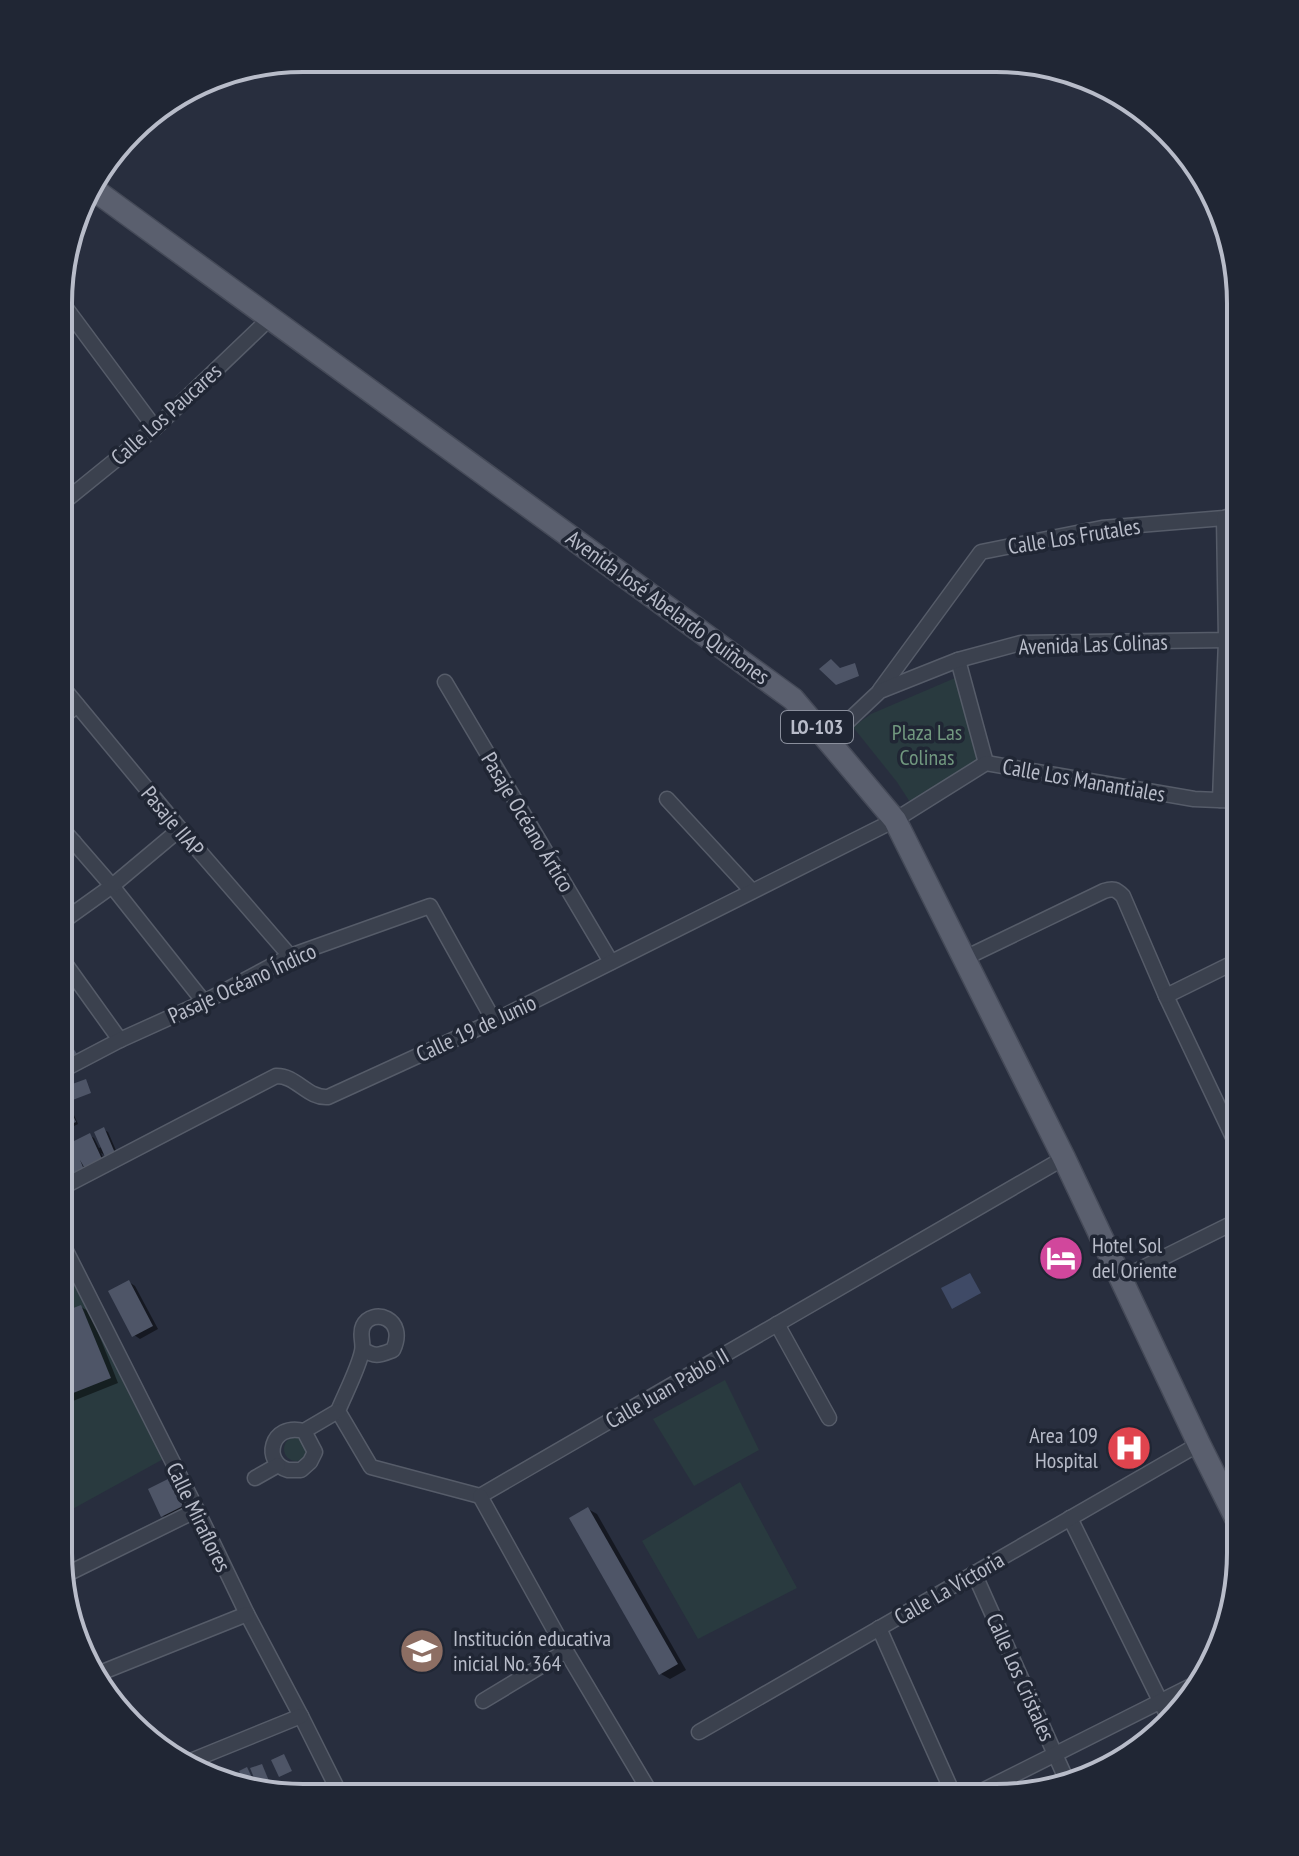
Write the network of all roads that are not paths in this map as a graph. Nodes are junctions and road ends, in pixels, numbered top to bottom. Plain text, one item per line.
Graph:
1 (99, 196) edge
2 (72, 316) edge
3 (269, 319) junction
4 (155, 428) junction
5 (72, 489) edge
6 (1227, 517) edge
7 (1224, 518) junction
8 (1227, 558) edge
9 (1227, 639) edge
10 (958, 660) junction
11 (445, 682) dead end
12 (880, 691) junction
13 (72, 699) edge
14 (77, 705) junction
15 (72, 709) edge
16 (1227, 713) edge
17 (828, 740) junction
18 (986, 763) junction
19 (667, 799) dead end
20 (1220, 800) junction
21 (1227, 800) edge
22 (895, 820) junction
23 (180, 829) junction
24 (72, 840) edge
25 (74, 842) joint
26 (112, 886) junction
27 (752, 891) junction
28 (72, 915) edge
29 (290, 956) junction
30 (965, 958) junction
31 (611, 962) junction
32 (1227, 966) edge
33 (72, 973) edge
34 (1166, 996) junction
35 (204, 1002) junction
36 (494, 1021) junction
37 (120, 1040) junction
38 (72, 1065) edge
39 (1227, 1125) edge
40 (1064, 1158) junction
41 (72, 1182) edge
42 (1227, 1226) edge
43 (72, 1263) edge
44 (1122, 1278) junction
45 (777, 1324) junction
46 (363, 1349) dead end
47 (338, 1411) junction
48 (829, 1418) dead end
49 (304, 1431) junction
50 (1199, 1444) junction
51 (278, 1465) junction
52 (255, 1478) dead end
53 (480, 1496) junction
54 (1227, 1497) edge
55 (197, 1510) junction
56 (1070, 1518) junction
57 (73, 1571) edge
58 (974, 1573) junction
59 (247, 1614) junction
60 (879, 1628) junction
61 (566, 1651) junction
62 (105, 1671) edge
63 (1181, 1691) edge
64 (483, 1701) dead end
65 (1160, 1701) junction
66 (1165, 1710) edge
67 (301, 1716) junction
68 (699, 1732) dead end
69 (1055, 1754) junction
70 (198, 1758) edge
71 (1064, 1773) edge
72 (335, 1784) edge
73 (645, 1784) edge
74 (949, 1784) edge
75 (996, 1784) edge

1 - 3 main road, Avenida José Abelardo Quiñones / LO-103
2 - 4 street
3 - 4 street, Calle Los Paucares
3 - 17 main road, Avenida José Abelardo Quiñones / LO-103
4 - 5 street, Calle Los Paucares
6 - 7 street, Calle Los Frutales
7 - 8 street
7 - 12 street, Calle Los Frutales
9 - 10 street, Avenida Las Colinas
10 - 12 street, Avenida Las Colinas
10 - 18 street
11 - 31 street, Pasaje Océano Ártico
12 - 17 street, Avenida Las Colinas
13 - 14 street, Pasaje IIAP
14 - 15 street
14 - 23 street, Pasaje IIAP
16 - 20 street
17 - 22 main road, Avenida José Abelardo Quiñones / LO-103
18 - 20 street, Calle Los Manantiales
18 - 22 street, Calle Los Manantiales
19 - 27 street
20 - 21 street, Calle Los Manantiales
22 - 27 street, Calle 19 de Junio
22 - 30 main road, Avenida José Abelardo Quiñones / LO-103
23 - 26 street
23 - 29 street, Pasaje IIAP
24 - 25 street
25 - 26 street
26 - 28 street
26 - 35 street
27 - 31 street, Calle 19 de Junio
29 - 35 street, Pasaje Océano Índico
29 - 36 street, Pasaje Océano Índico
30 - 34 street
30 - 40 main road, Avenida José Abelardo Quiñones / LO-103
31 - 36 street, Calle 19 de Junio
32 - 34 street
33 - 37 street
34 - 39 street
35 - 37 street, Pasaje Océano Índico
36 - 41 street, Calle 19 de Junio
37 - 38 street, Pasaje Océano Índico
40 - 44 main road, Avenida José Abelardo Quiñones / LO-103
40 - 45 street, Calle Juan Pablo II
42 - 44 street
43 - 55 street, Calle Miraflores
44 - 50 main road, Avenida José Abelardo Quiñones / LO-103
45 - 48 street
45 - 53 street, Calle Juan Pablo II
46 - 47 street
47 - 49 street
47 - 53 street
49 - 51 street
49 - 51 street
50 - 54 main road, Avenida José Abelardo Quiñones / LO-103
50 - 56 street, Calle La Victoria
51 - 52 street
53 - 61 street
55 - 57 street
55 - 59 street, Calle Miraflores
56 - 58 street, Calle La Victoria
56 - 65 street
58 - 60 street, Calle La Victoria
58 - 69 street, Calle Los Cristales
59 - 62 street
59 - 67 street, Calle Miraflores
60 - 68 street, Calle La Victoria
60 - 74 street
61 - 64 street
61 - 73 street
63 - 65 street
65 - 66 street
65 - 69 street
67 - 70 street
67 - 72 street, Calle Miraflores
69 - 71 street, Calle Los Cristales
69 - 75 street

